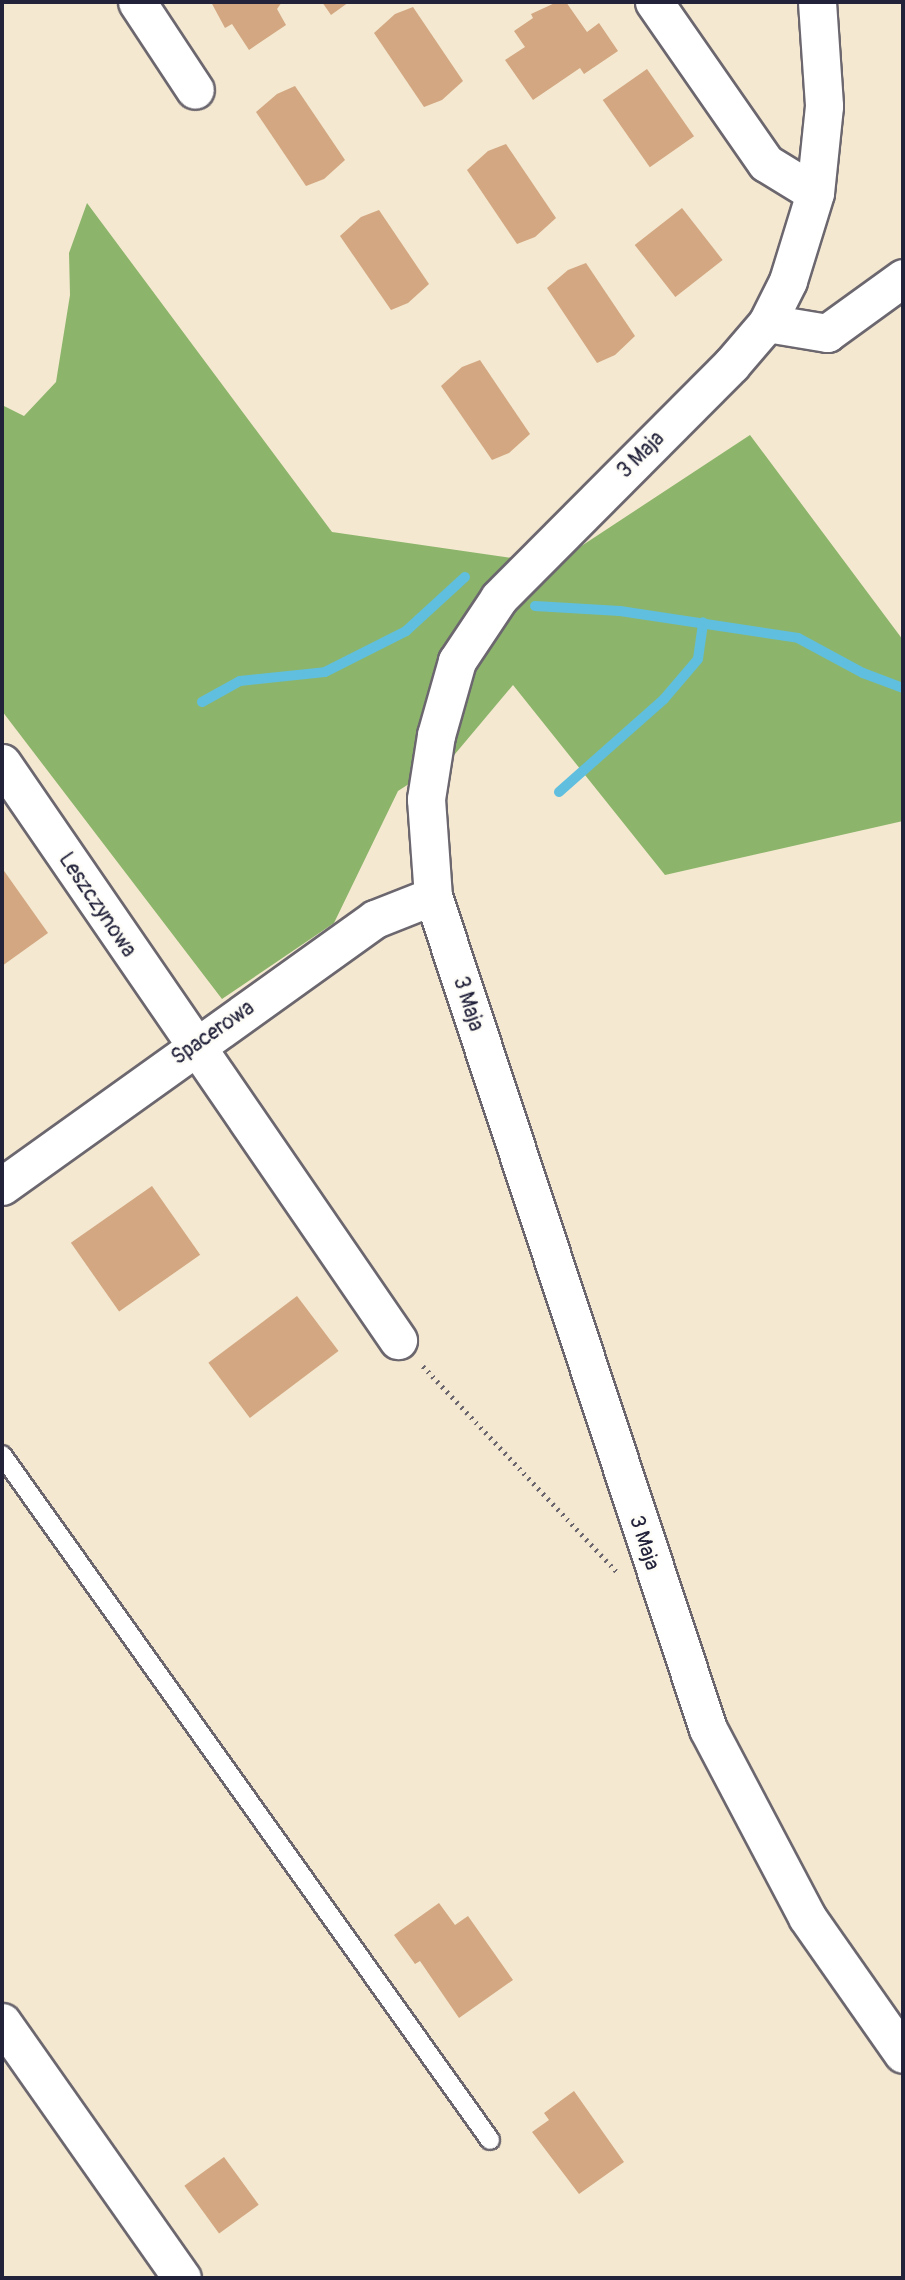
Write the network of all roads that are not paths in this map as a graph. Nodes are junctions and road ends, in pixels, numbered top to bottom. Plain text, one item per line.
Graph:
1 (137, 2) edge
2 (654, 2) edge
3 (817, 2) edge
4 (195, 90) dead end
5 (815, 193) junction
6 (903, 278) edge
7 (767, 323) junction
8 (2, 763) edge
9 (433, 896) junction
10 (193, 1047) junction
11 (2, 1186) edge
12 (398, 1340) road end
13 (2, 1455) edge
14 (2, 2022) edge
15 (903, 2054) edge
16 (489, 2140) dead end
17 (182, 2278) edge

1 - 4 street
2 - 5 street
3 - 5 street, 3 Maja
5 - 7 street, 3 Maja
6 - 7 street
7 - 9 street, 3 Maja
8 - 10 street, Leszczynowa
9 - 10 street, Spacerowa
9 - 15 street, 3 Maja
10 - 11 street, Spacerowa
10 - 12 street, Leszczynowa
13 - 16 lane
14 - 17 street

